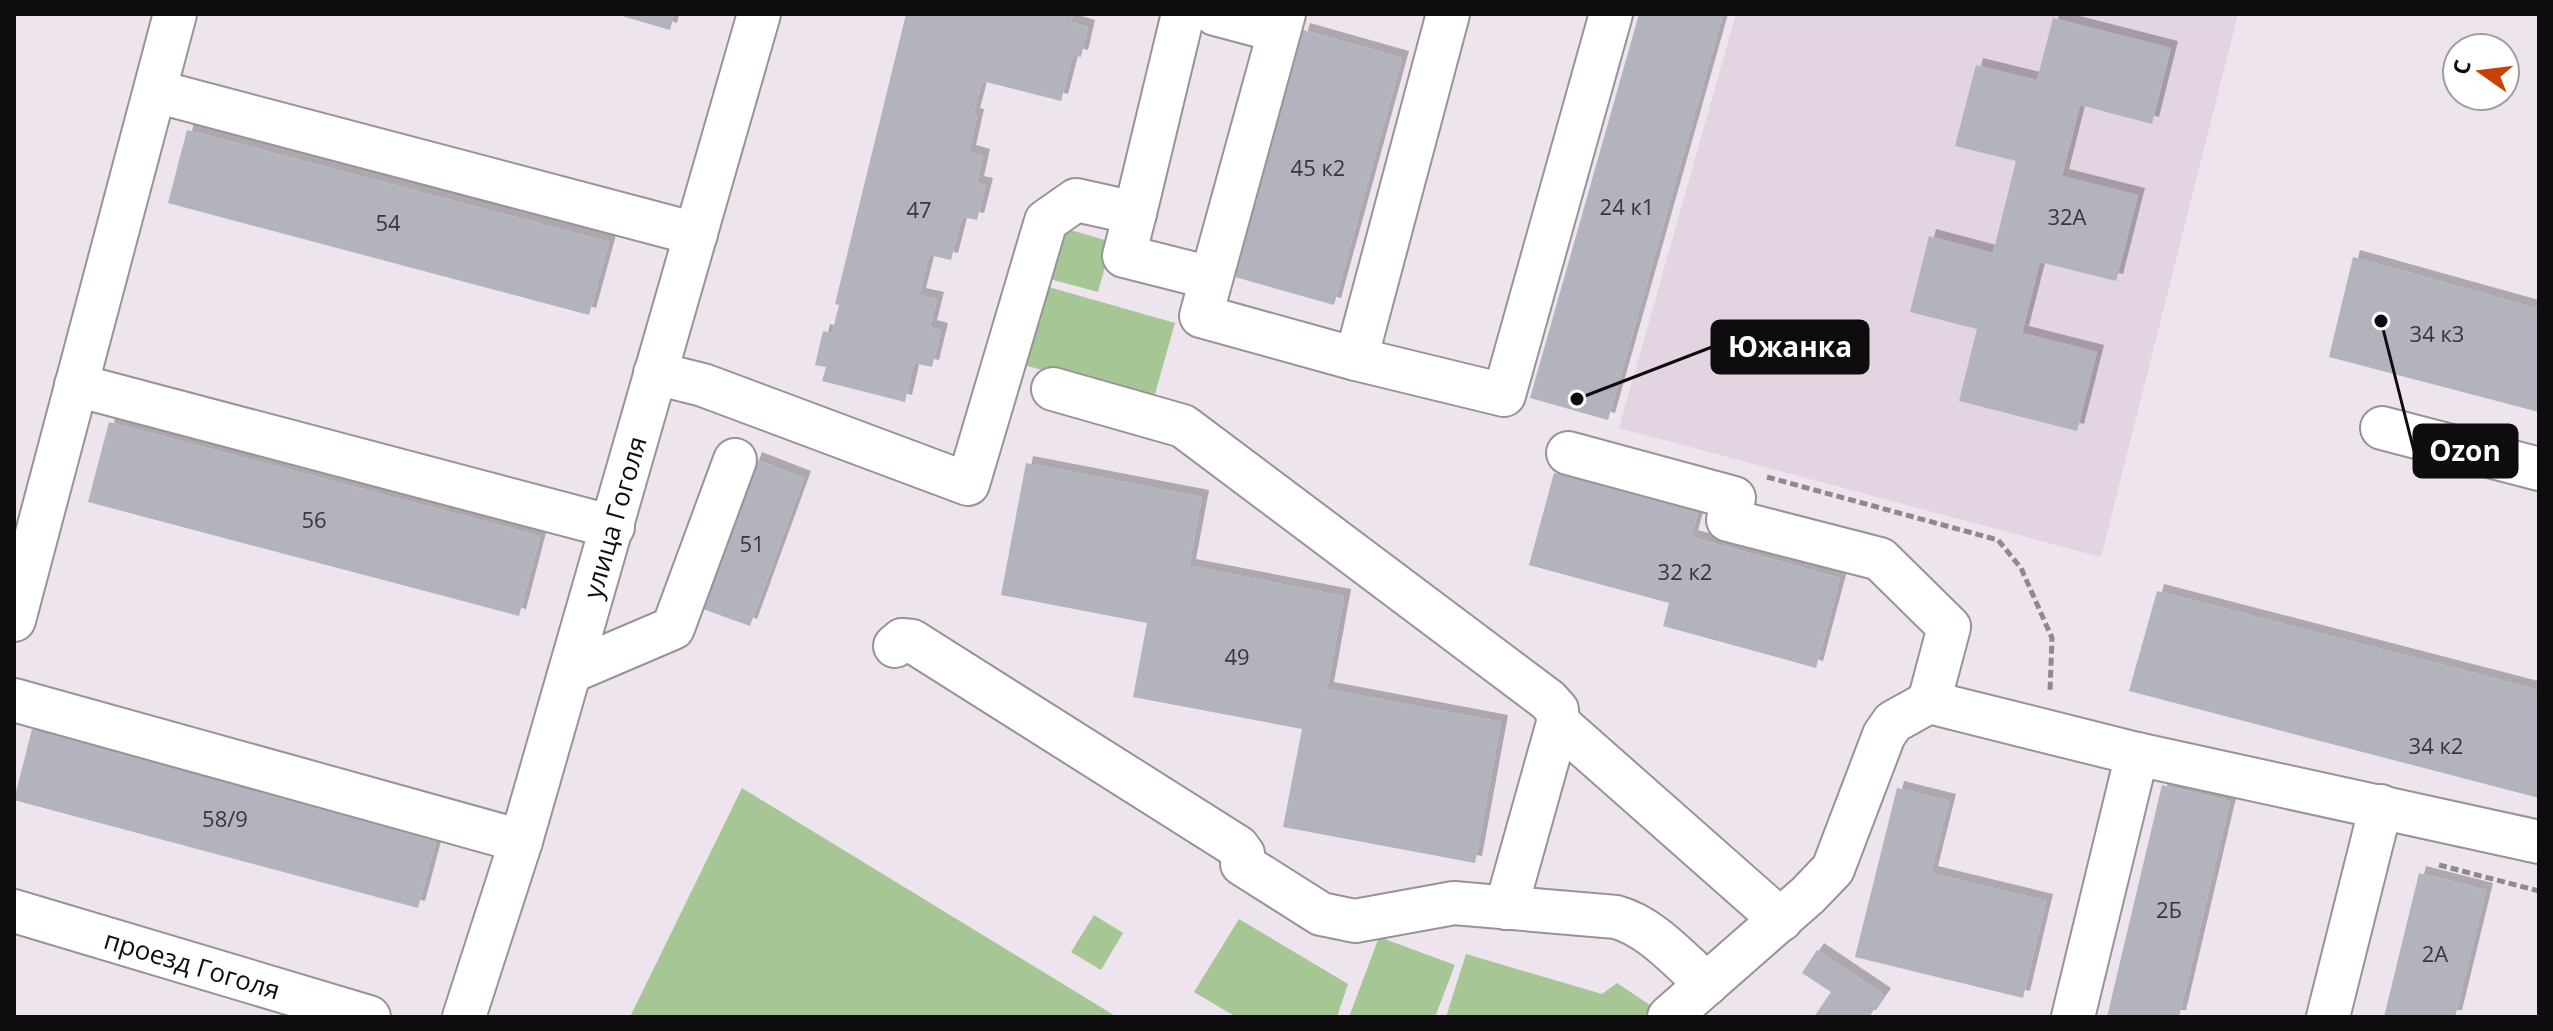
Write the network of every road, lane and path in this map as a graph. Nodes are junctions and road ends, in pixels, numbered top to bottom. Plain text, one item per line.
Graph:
1 (175, 14) edge
2 (759, 14) edge
3 (1183, 14) edge
4 (1215, 14) edge
5 (1611, 14) edge
6 (1441, 16) edge
7 (1281, 23) edge
8 (155, 91) junction
9 (1135, 213) junction
10 (696, 234) junction
11 (1211, 278) junction
12 (1356, 359) junction
13 (655, 373) junction
14 (76, 385) junction
15 (1053, 389) dead end
16 (2382, 428) dead end
17 (1568, 453) dead end
18 (735, 460) dead end
19 (2539, 469) edge
20 (613, 527) junction
21 (14, 620) edge
22 (895, 646) dead end
23 (570, 672) junction
24 (14, 700) edge
25 (1929, 702) junction
26 (1558, 723) junction
27 (2137, 754) junction
28 (2381, 806) junction
29 (521, 841) junction
30 (2539, 842) edge
31 (2432, 863) dead end
32 (2539, 891) edge
33 (1506, 908) junction
34 (14, 911) edge
35 (1781, 920) junction
36 (1707, 984) junction
37 (369, 1017) edge
38 (464, 1017) edge
39 (1669, 1017) edge
40 (2073, 1017) edge
41 (2328, 1017) edge

1 - 8 street
2 - 10 street, улица Гоголя
3 - 9 street
4 - 7 street
5 - 12 street
6 - 12 street
7 - 11 street
8 - 10 street
8 - 14 street
9 - 11 street
9 - 13 street
10 - 13 street, улица Гоголя
11 - 12 street
13 - 20 street, улица Гоголя
14 - 20 street
14 - 21 street
15 - 26 street
16 - 19 street
17 - 25 street
18 - 23 street
20 - 23 street, улица Гоголя
22 - 33 street
23 - 29 street, улица Гоголя
24 - 29 street
25 - 27 street
25 - 35 street
26 - 33 street
26 - 35 street
27 - 28 street
27 - 40 street
28 - 30 street
28 - 41 street
29 - 38 street, улица Гоголя
31 - 32 path
33 - 36 street
34 - 37 street, проезд Гоголя
35 - 36 street
36 - 39 street

